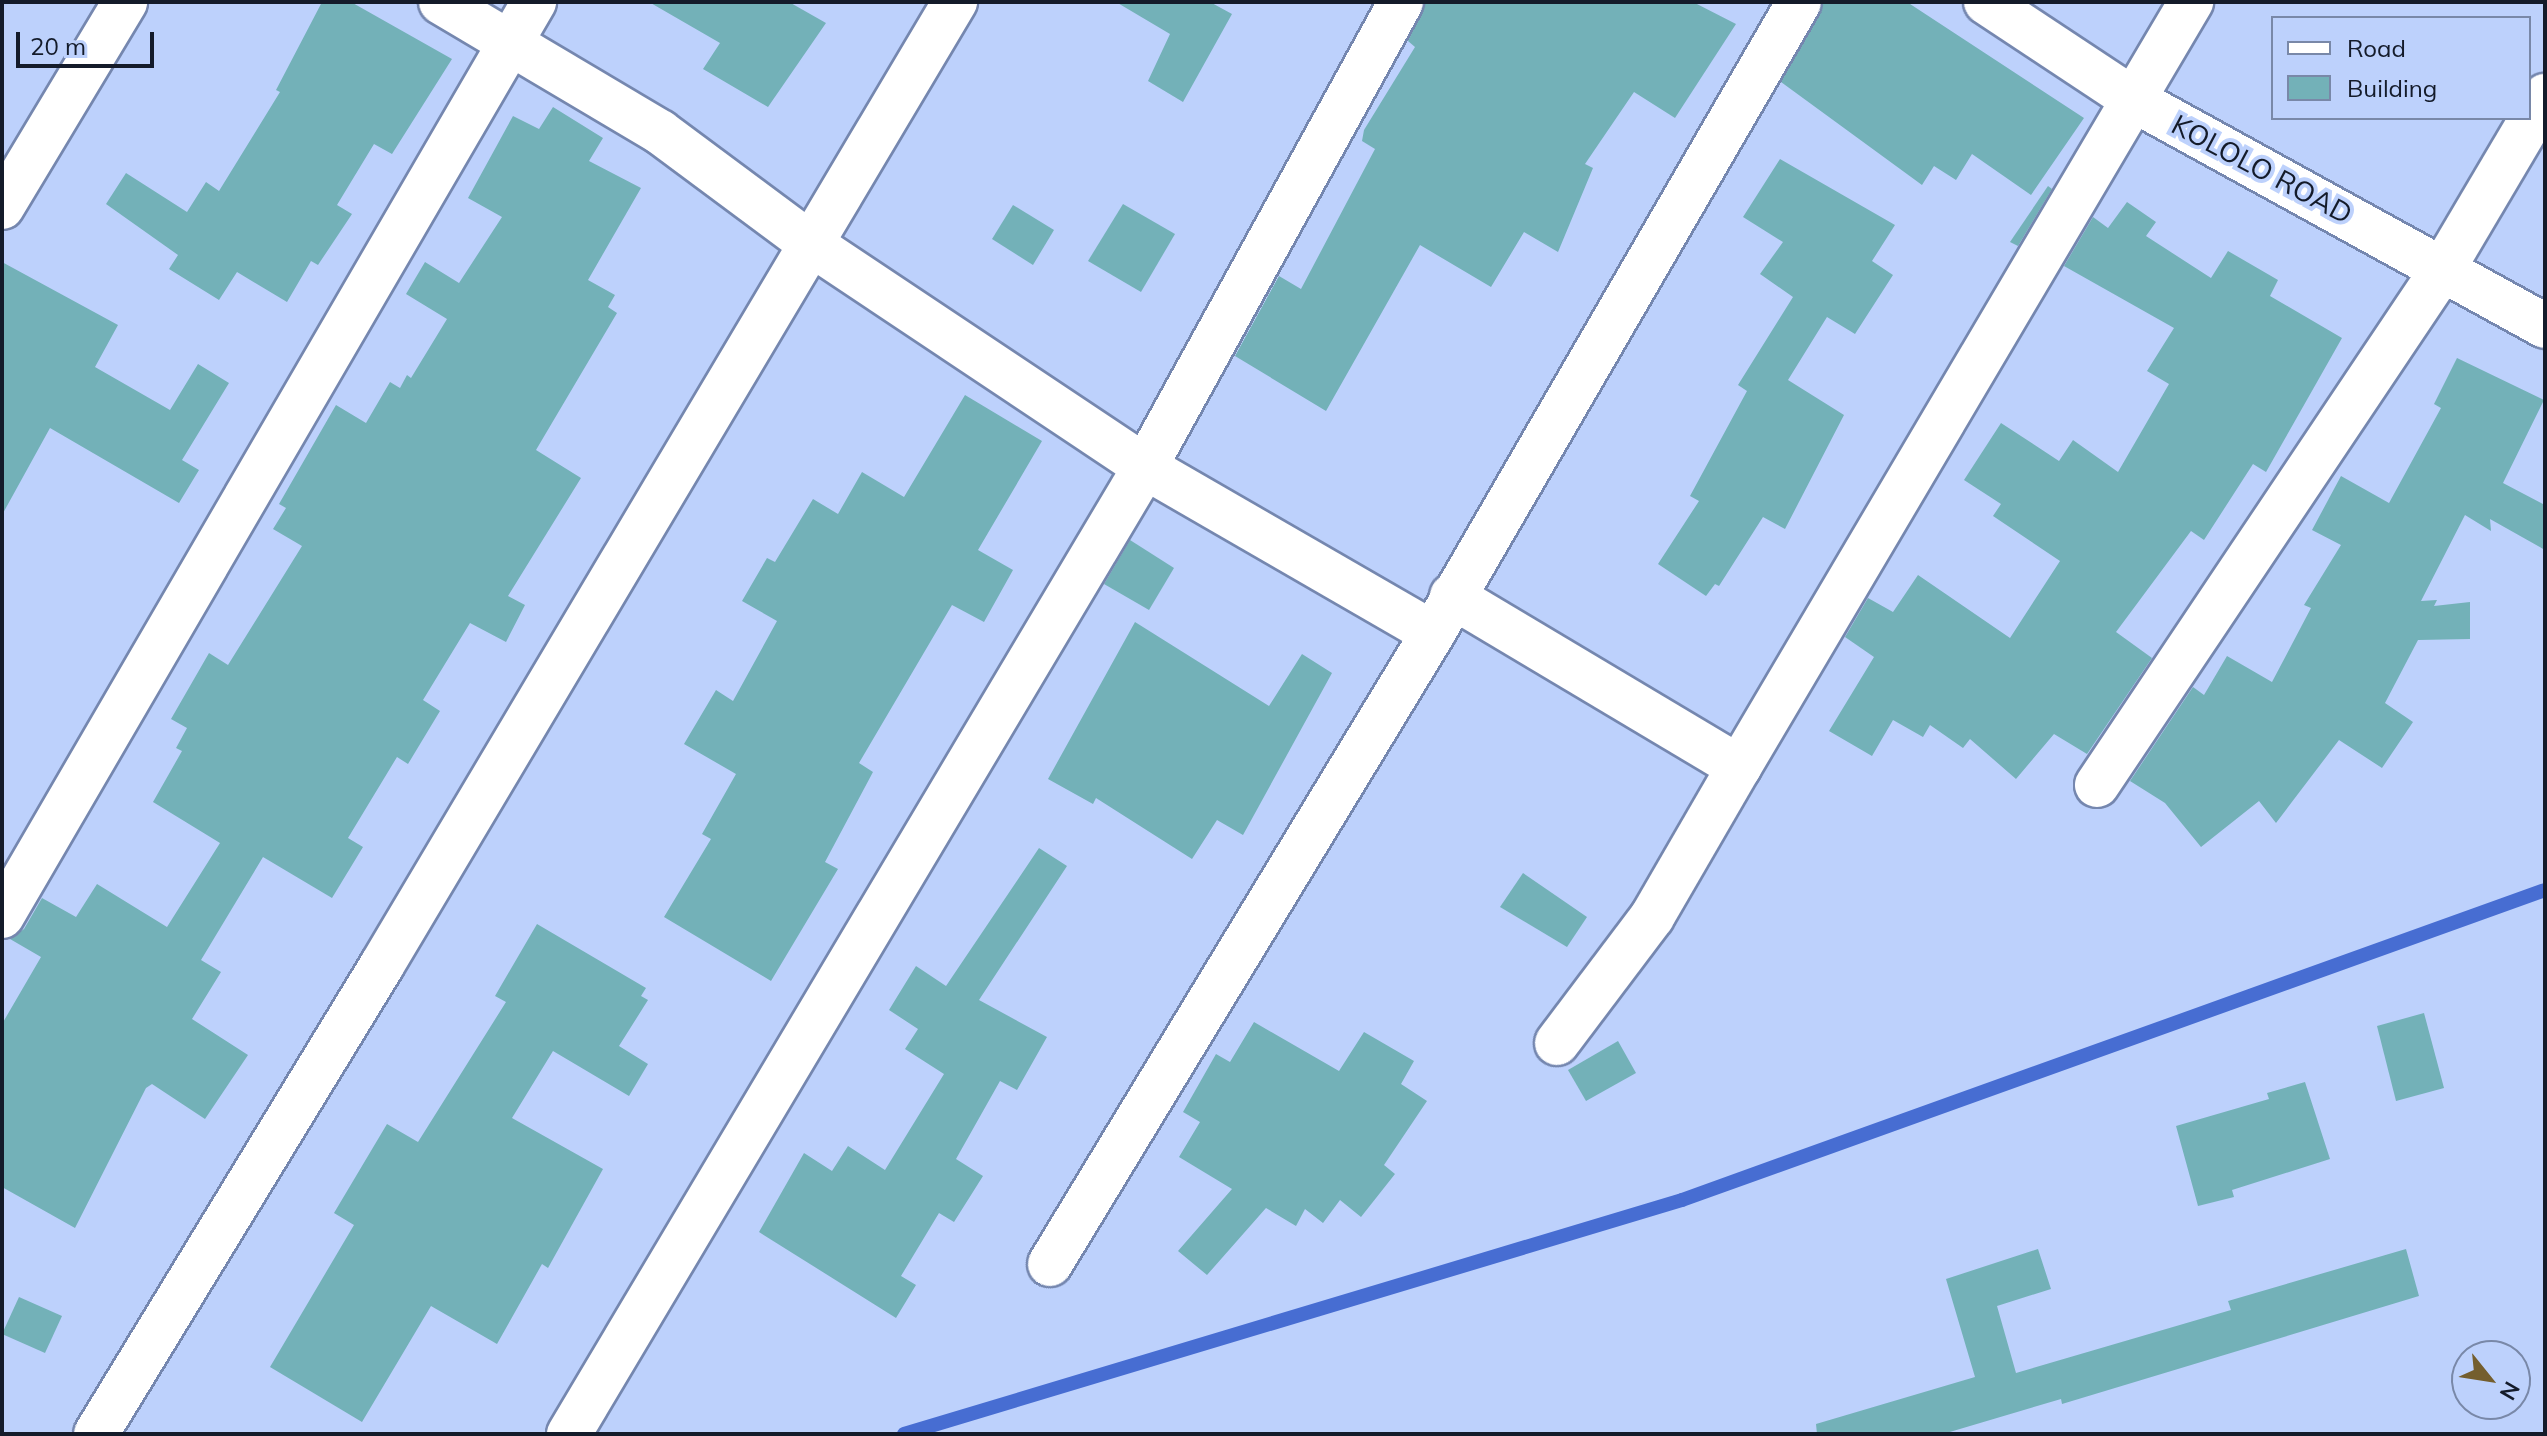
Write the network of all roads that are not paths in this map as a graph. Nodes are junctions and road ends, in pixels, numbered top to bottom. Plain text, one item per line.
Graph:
1 (125, 2) edge
2 (441, 2) edge
3 (534, 2) edge
4 (955, 2) edge
5 (1401, 2) edge
6 (1799, 2) edge
7 (1986, 2) edge
8 (2191, 2) edge
9 (510, 44) junction
10 (2545, 96) edge
11 (2134, 100) junction
12 (2531, 120) edge
13 (2531, 120) edge
14 (2, 207) edge
15 (808, 242) junction
16 (2444, 267) junction
17 (2545, 326) edge
18 (1145, 467) junction
19 (1442, 614) junction
20 (1739, 767) junction
21 (2097, 785) dead end
22 (2, 916) edge
23 (1557, 1043) dead end
24 (1050, 1264) dead end
25 (96, 1434) edge
26 (569, 1434) edge

1 - 14 street
2 - 9 street
3 - 9 street
4 - 15 street
5 - 18 street
6 - 19 street
7 - 11 street, KOLOLO ROAD
8 - 11 street
9 - 15 street
9 - 22 street
10 - 13 street
11 - 16 street, KOLOLO ROAD
11 - 20 street
12 - 16 street
15 - 18 street
15 - 25 street
16 - 17 street, KOLOLO ROAD
16 - 21 street
18 - 19 street
18 - 26 street
19 - 20 street
19 - 24 street
20 - 23 street

